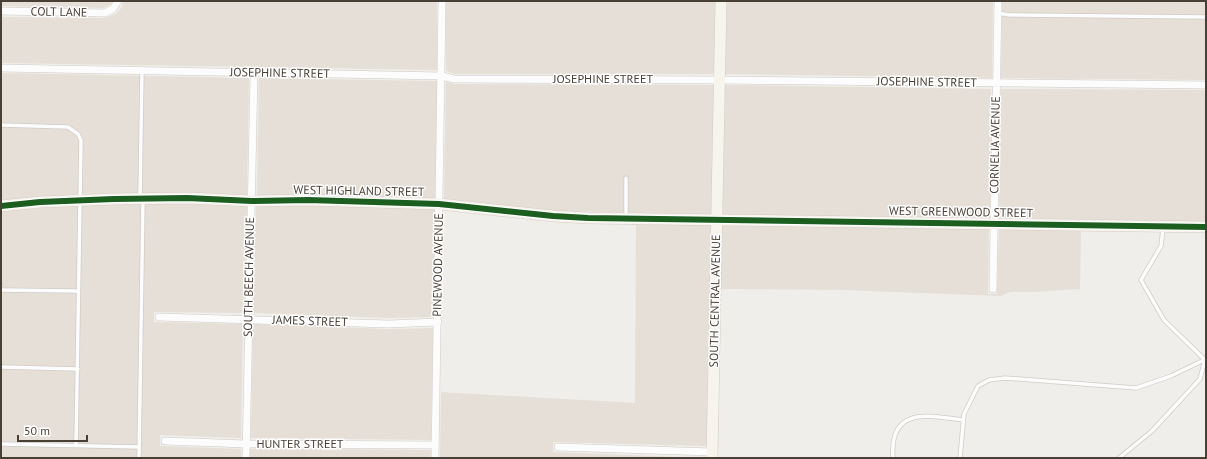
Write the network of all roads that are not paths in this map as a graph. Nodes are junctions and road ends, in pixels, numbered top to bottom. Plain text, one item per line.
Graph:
1 (442, 1) edge
2 (721, 1) edge
3 (998, 1) edge
4 (117, 4) edge
5 (1, 11) edge
6 (997, 13) junction
7 (1206, 17) edge
8 (1, 68) edge
9 (142, 71) junction
10 (254, 73) junction
11 (442, 76) junction
12 (720, 80) junction
13 (996, 84) junction
14 (1206, 85) edge
15 (1, 125) edge
16 (626, 178) dead end
17 (142, 199) junction
18 (80, 200) junction
19 (252, 201) junction
20 (439, 204) junction
21 (1, 206) edge
22 (626, 218) junction
23 (717, 220) junction
24 (994, 223) junction
25 (1163, 226) junction
26 (1206, 227) edge
27 (993, 289) dead end
28 (1, 290) edge
29 (78, 291) junction
30 (158, 317) dead end
31 (248, 319) junction
32 (438, 322) junction
33 (1206, 360) edge
34 (1, 367) edge
35 (78, 369) junction
36 (963, 420) junction
37 (165, 441) dead end
38 (1, 444) edge
39 (246, 444) junction
40 (76, 445) junction
41 (435, 445) junction
42 (139, 447) junction
43 (558, 448) dead end
44 (712, 455) edge
45 (139, 458) edge
46 (246, 458) edge
47 (435, 458) edge
48 (893, 458) edge
49 (960, 458) edge
50 (1119, 458) edge

1 - 11 street, PINEWOOD AVENUE
2 - 12 street, SOUTH CENTRAL AVENUE
3 - 6 street, CORNELIA AVENUE
4 - 5 street, COLT LANE
6 - 7 lane
6 - 13 street, CORNELIA AVENUE
8 - 9 street, JOSEPHINE STREET
9 - 10 street, JOSEPHINE STREET
9 - 17 lane
10 - 11 street, JOSEPHINE STREET
10 - 19 street, SOUTH BEECH AVENUE
11 - 12 street, JOSEPHINE STREET
11 - 20 street, PINEWOOD AVENUE
12 - 13 street, JOSEPHINE STREET
12 - 23 street, SOUTH CENTRAL AVENUE
13 - 14 street, JOSEPHINE STREET
13 - 24 street, CORNELIA AVENUE
15 - 18 lane
16 - 22 lane
17 - 18 street, WEST HIGHLAND STREET
17 - 19 street, WEST HIGHLAND STREET
17 - 42 lane
18 - 21 street, WEST HIGHLAND STREET
18 - 29 lane
19 - 20 street, WEST HIGHLAND STREET
19 - 31 street, SOUTH BEECH AVENUE
20 - 22 street, WEST HIGHLAND STREET
20 - 32 street, PINEWOOD AVENUE
22 - 23 street, WEST HIGHLAND STREET
23 - 24 street, WEST GREENWOOD STREET
23 - 44 street, SOUTH CENTRAL AVENUE
24 - 25 street, WEST GREENWOOD STREET
24 - 27 street, CORNELIA AVENUE
25 - 26 street, WEST GREENWOOD STREET
25 - 33 lane
28 - 29 lane
29 - 35 lane
30 - 31 street, JAMES STREET
31 - 32 street, JAMES STREET
31 - 39 street, SOUTH BEECH AVENUE
32 - 41 street, PINEWOOD AVENUE
33 - 36 lane
33 - 50 lane
34 - 35 lane
35 - 40 lane
36 - 48 lane
36 - 49 lane
37 - 39 street, HUNTER STREET
38 - 40 lane
39 - 41 street, HUNTER STREET
39 - 46 street, SOUTH BEECH AVENUE
40 - 42 lane
41 - 47 street, PINEWOOD AVENUE
42 - 45 lane
43 - 44 street

